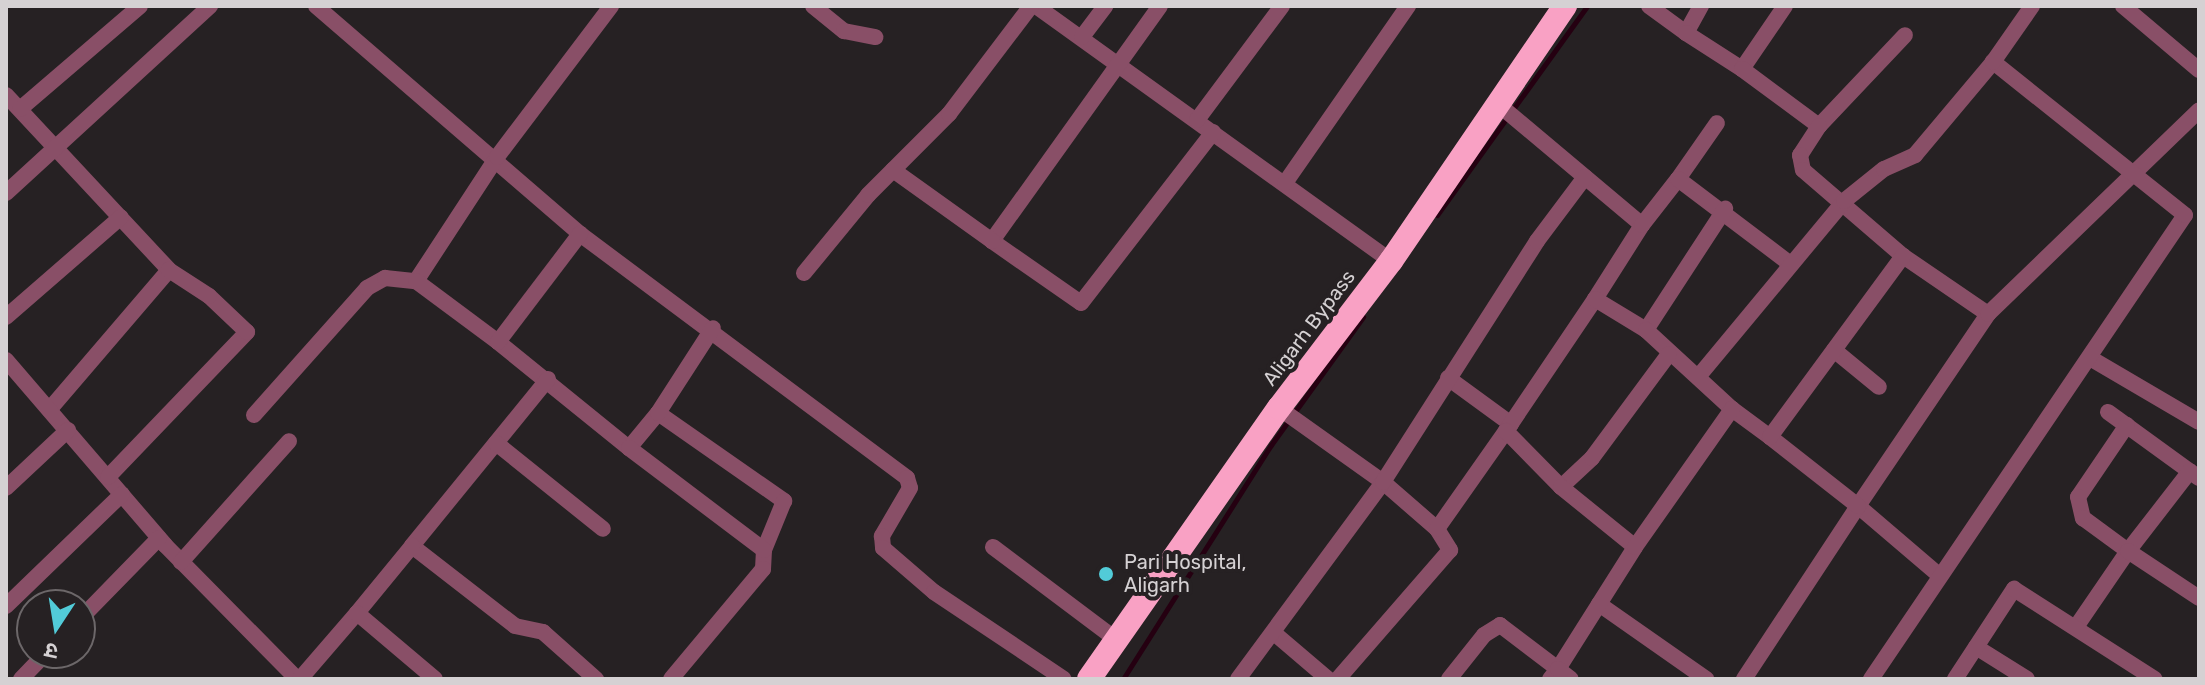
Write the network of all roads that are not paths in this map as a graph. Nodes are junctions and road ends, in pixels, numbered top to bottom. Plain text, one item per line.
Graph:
1 (140, 6) edge
2 (210, 6) edge
3 (316, 6) edge
4 (611, 6) edge
5 (813, 6) edge
6 (1034, 6) edge
7 (1105, 6) edge
8 (1160, 6) edge
9 (1282, 6) edge
10 (1408, 6) edge
11 (1649, 6) edge
12 (1701, 6) edge
13 (1785, 6) edge
14 (2032, 6) edge
15 (2123, 6) edge
16 (1559, 8) edge
17 (1686, 33) junction
18 (1905, 35) dead end
19 (875, 37) dead end
20 (1082, 37) junction
21 (1993, 62) junction
22 (1114, 66) junction
23 (1742, 69) junction
24 (2199, 70) edge
25 (6, 95) edge
26 (20, 109) junction
27 (2199, 110) edge
28 (1505, 111) junction
29 (1197, 120) junction
30 (1717, 123) dead end
31 (1819, 126) junction
32 (1213, 132) junction
33 (57, 148) junction
34 (497, 157) junction
35 (893, 170) junction
36 (2135, 172) junction
37 (1585, 177) junction
38 (1678, 179) junction
39 (1285, 183) junction
40 (6, 193) edge
41 (1844, 201) junction
42 (1725, 209) junction
43 (121, 217) junction
44 (2192, 220) edge
45 (1642, 225) junction
46 (580, 234) junction
47 (992, 241) junction
48 (1903, 256) junction
49 (1391, 261) junction
50 (1789, 263) junction
51 (169, 270) junction
52 (804, 273) dead end
53 (416, 281) junction
54 (1595, 299) junction
55 (1988, 314) junction
56 (6, 317) edge
57 (713, 328) junction
58 (1646, 330) junction
59 (498, 342) junction
60 (1834, 350) junction
61 (1669, 354) junction
62 (2090, 358) junction
63 (6, 360) edge
64 (1698, 377) junction
65 (1448, 378) junction
66 (548, 379) junction
67 (1879, 387) dead end
68 (1732, 409) junction
69 (49, 410) junction
70 (2108, 412) dead end
71 (658, 413) junction
72 (254, 415) dead end
73 (1288, 415) junction
74 (2199, 422) edge
75 (2127, 425) junction
76 (1509, 427) junction
77 (68, 430) junction
78 (1770, 437) junction
79 (289, 441) dead end
80 (496, 443) junction
81 (629, 448) junction
82 (2194, 475) edge
83 (108, 477) junction
84 (1383, 482) junction
85 (1561, 487) junction
86 (6, 488) edge
87 (122, 494) junction
88 (1858, 506) junction
89 (603, 529) dead end
90 (1437, 529) junction
91 (159, 538) junction
92 (412, 546) junction
93 (993, 547) dead end
94 (1635, 547) junction
95 (764, 550) junction
96 (2128, 551) junction
97 (181, 562) junction
98 (1940, 576) junction
99 (2199, 598) edge
100 (96, 603) edge
101 (1599, 604) junction
102 (6, 606) edge
103 (357, 613) junction
104 (2076, 627) junction
105 (1274, 633) junction
106 (1117, 640) junction
107 (1976, 647) junction
108 (1560, 676) edge
109 (299, 679) edge
110 (435, 679) edge
111 (596, 679) edge
112 (671, 679) edge
113 (1064, 679) edge
114 (1089, 679) edge
115 (1238, 679) edge
116 (1328, 679) edge
117 (1338, 679) edge
118 (1449, 679) edge
119 (1706, 679) edge
120 (1744, 679) edge
121 (1871, 679) edge
122 (1955, 679) edge
123 (2027, 679) edge
124 (2155, 679) edge

1 - 26 street
2 - 33 street
3 - 34 street
4 - 34 street
5 - 19 street
6 - 20 street
6 - 35 street
7 - 20 street
8 - 22 street
9 - 29 street
10 - 39 street
11 - 17 street
12 - 17 street
13 - 23 street
14 - 21 street
15 - 24 street
16 - 28 highway, Aligarh Bypass
17 - 23 street
18 - 31 street
20 - 22 street
21 - 36 street
21 - 41 street
22 - 29 street
22 - 47 street
23 - 31 street
25 - 26 street
26 - 33 street
27 - 36 street
28 - 37 street
28 - 49 highway, Aligarh Bypass
29 - 32 street
30 - 38 street
31 - 41 street
32 - 39 street
32 - 47 street
33 - 40 street
33 - 43 street
34 - 46 street
34 - 53 street
35 - 47 street
35 - 52 street
36 - 44 street
36 - 55 street
37 - 45 street
37 - 65 street
38 - 42 street
38 - 45 street
39 - 49 street
41 - 48 street
41 - 50 street
42 - 50 street
42 - 58 street
43 - 51 street
43 - 56 street
44 - 62 street
45 - 54 street
46 - 57 street
46 - 59 street
48 - 55 street
48 - 60 street
49 - 73 highway, Aligarh Bypass
50 - 64 street
51 - 69 street
51 - 83 street
53 - 59 street
53 - 72 street
54 - 58 street
54 - 76 street
55 - 88 street
57 - 71 street
57 - 113 street
58 - 61 street
59 - 66 street
60 - 67 street
60 - 78 street
61 - 64 street
61 - 85 street
62 - 74 street
62 - 98 street
63 - 69 street
64 - 68 street
65 - 76 street
65 - 84 street
66 - 80 street
66 - 81 street
68 - 78 street
68 - 94 street
69 - 77 street
70 - 75 street
71 - 81 street
71 - 95 street
73 - 84 street
73 - 106 highway, Aligarh Bypass
75 - 82 street
75 - 96 street
76 - 85 street
76 - 90 street
77 - 83 street
77 - 86 street
78 - 88 street
79 - 97 street
80 - 89 street
80 - 92 street
81 - 95 street
82 - 96 street
83 - 87 street
84 - 90 street
84 - 105 street
85 - 94 street
87 - 91 street
87 - 102 street
88 - 98 street
88 - 120 street
90 - 117 street
91 - 97 street
91 - 100 street
92 - 103 street
92 - 111 street
93 - 106 street
94 - 101 street
95 - 112 street
96 - 99 street
96 - 104 street
97 - 109 street
98 - 121 street
101 - 108 street
101 - 119 street
103 - 109 street
103 - 110 street
104 - 107 street
104 - 124 street
105 - 115 street
105 - 116 street
106 - 114 highway, Aligarh Bypass
107 - 122 street
107 - 123 street
108 - 118 street

